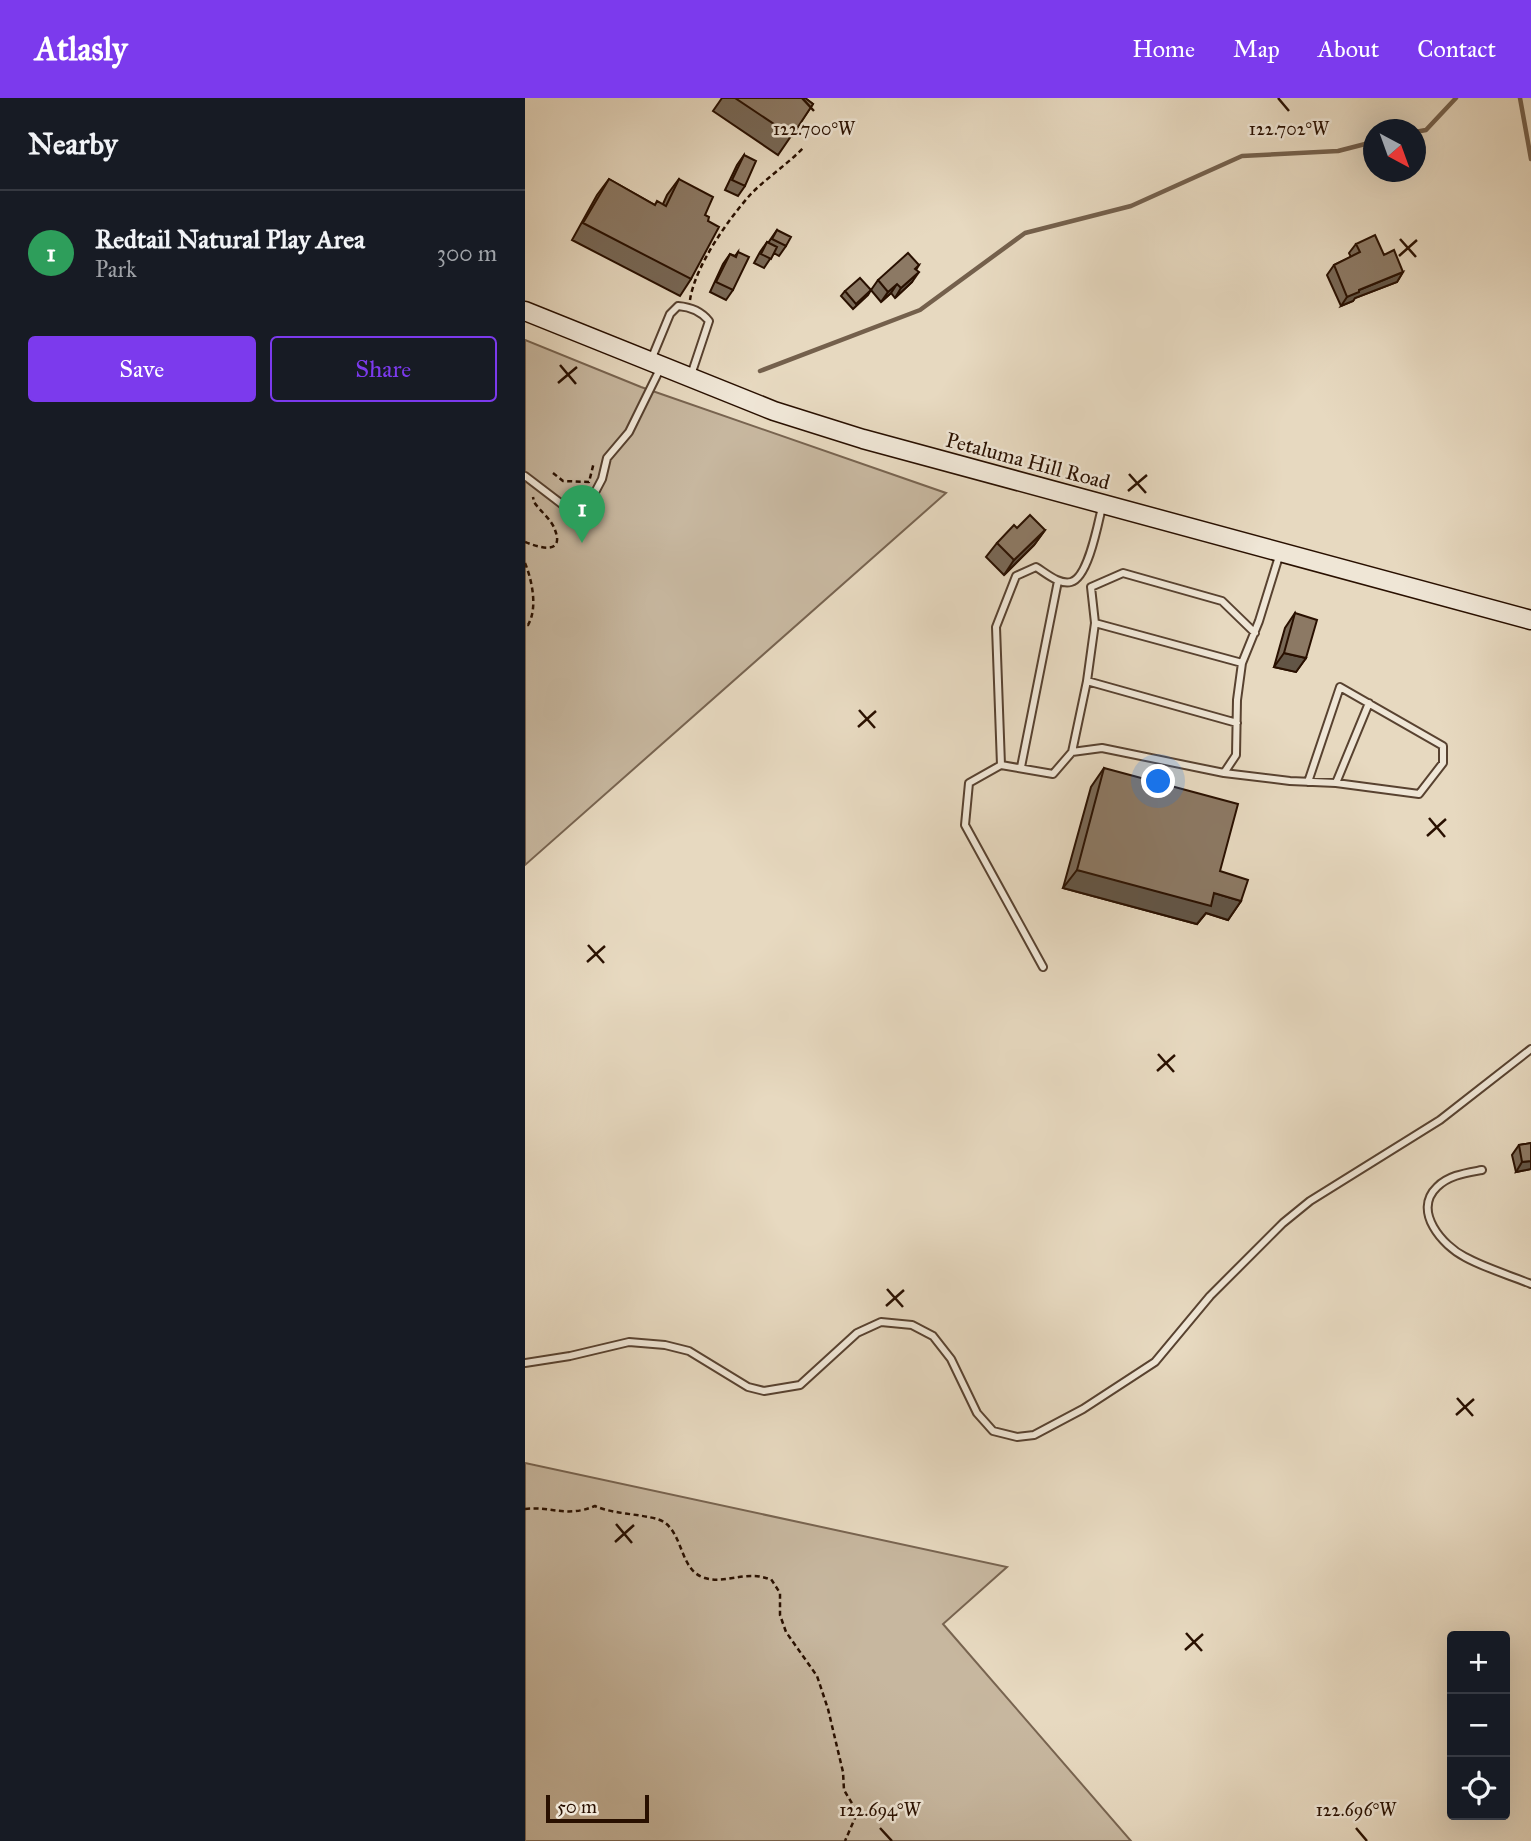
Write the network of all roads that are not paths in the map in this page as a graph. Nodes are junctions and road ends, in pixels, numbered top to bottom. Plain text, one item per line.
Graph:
1 (525, 311) edge
2 (656, 364) junction
3 (690, 377) junction
4 (525, 476) edge
5 (1103, 506) junction
6 (1280, 553) junction
7 (1083, 574) junction
8 (1058, 581) junction
9 (1091, 587) junction
10 (1531, 620) edge
11 (1095, 623) junction
12 (1255, 633) junction
13 (1242, 663) junction
14 (1087, 681) junction
15 (1369, 703) junction
16 (1237, 723) junction
17 (1072, 751) junction
18 (1001, 765) junction
19 (1021, 767) junction
20 (1224, 773) junction
21 (1308, 782) junction
22 (1336, 783) junction
23 (1043, 967) dead end
24 (1531, 1049) edge
25 (1482, 1170) dead end
26 (1531, 1284) edge
27 (525, 1363) edge

1 - 2 main road, Petaluma Hill Road
2 - 3 main road, Petaluma Hill Road
2 - 3 lane
2 - 4 lane
3 - 5 main road, Petaluma Hill Road
5 - 6 main road, Petaluma Hill Road
5 - 7 lane
6 - 10 main road, Petaluma Hill Road
6 - 12 lane
7 - 8 lane
7 - 9 lane
8 - 18 lane
8 - 19 lane
9 - 11 lane
9 - 12 lane
11 - 13 lane
11 - 14 lane
12 - 13 lane
13 - 16 lane
14 - 16 lane
14 - 17 lane
15 - 21 lane
15 - 22 lane
15 - 22 lane
16 - 20 lane
17 - 19 lane
17 - 20 lane
18 - 19 lane
18 - 23 lane
20 - 21 lane
21 - 22 lane
24 - 27 lane
25 - 26 lane

